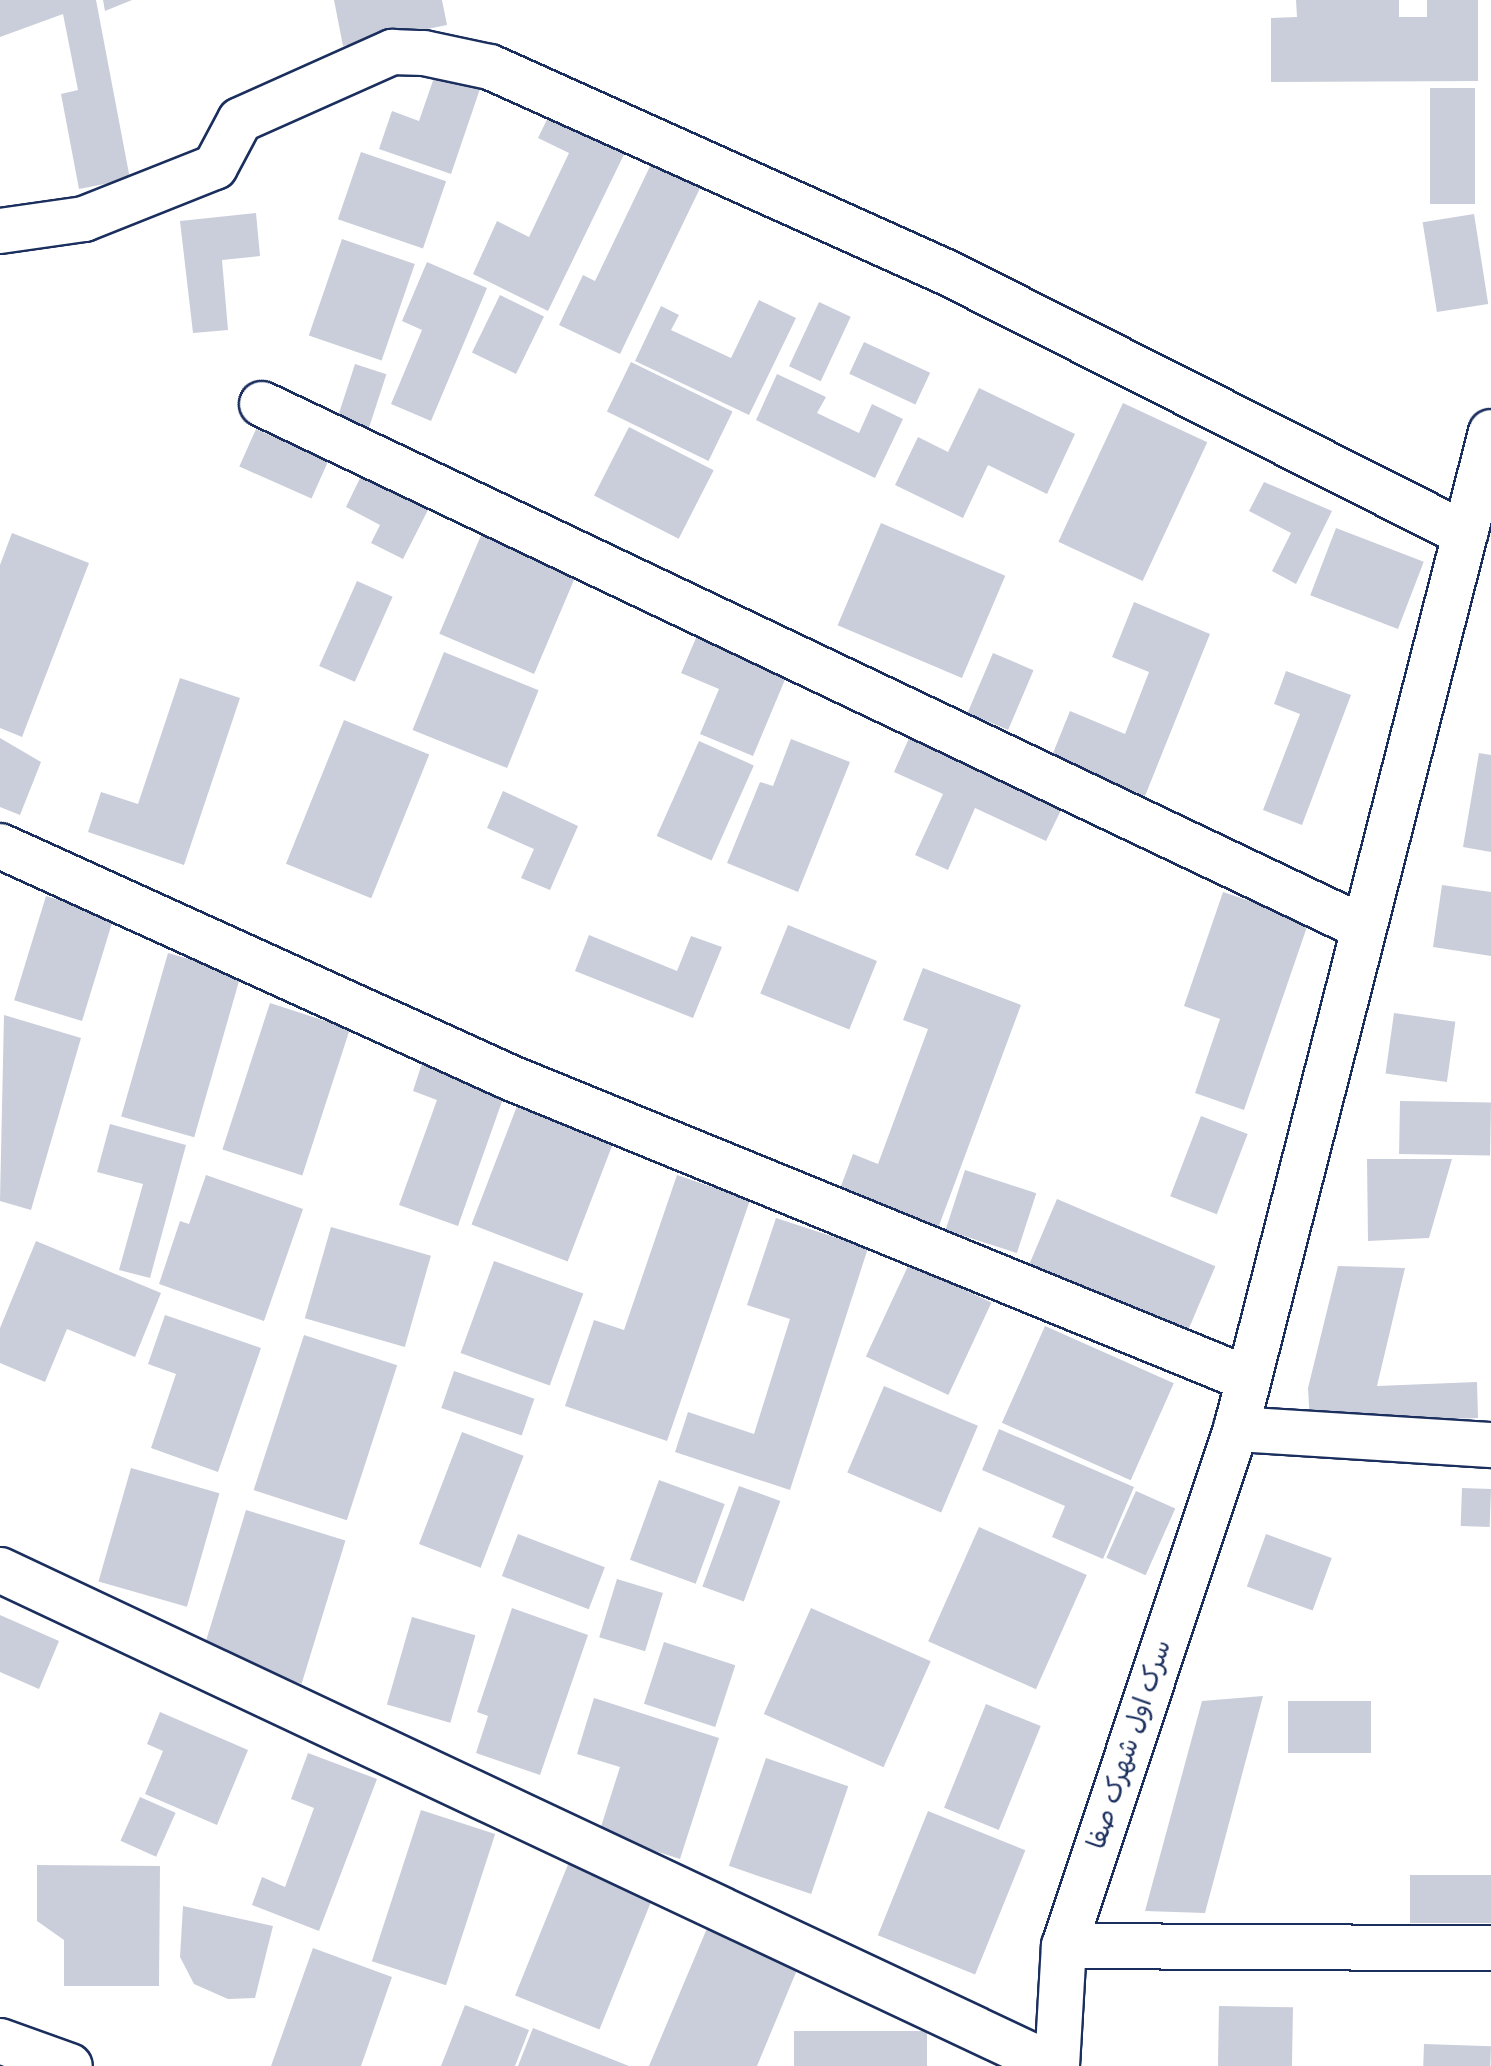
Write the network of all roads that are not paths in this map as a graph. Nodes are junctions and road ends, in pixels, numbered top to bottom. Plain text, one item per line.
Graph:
1 (0, 231) edge
2 (262, 404) dead end
3 (1491, 432) edge
4 (1465, 534) junction
5 (0, 846) edge
6 (1364, 928) junction
7 (1248, 1379) junction
8 (1236, 1429) junction
9 (1491, 1445) edge
10 (0, 1570) edge
11 (1064, 1946) junction
12 (1491, 1948) edge
13 (0, 2041) edge
14 (70, 2066) edge
15 (1056, 2066) edge

1 - 4 street
2 - 6 street
3 - 4 street, سرک اول شهرک صفا
4 - 6 street, سرک اول شهرک صفا
5 - 7 street
6 - 7 street, سرک اول شهرک صفا
7 - 8 street, سرک اول شهرک صفا
8 - 9 street
8 - 11 street, سرک اول شهرک صفا
10 - 15 street
11 - 12 street
11 - 15 street, سرک اول شهرک صفا
13 - 14 street

